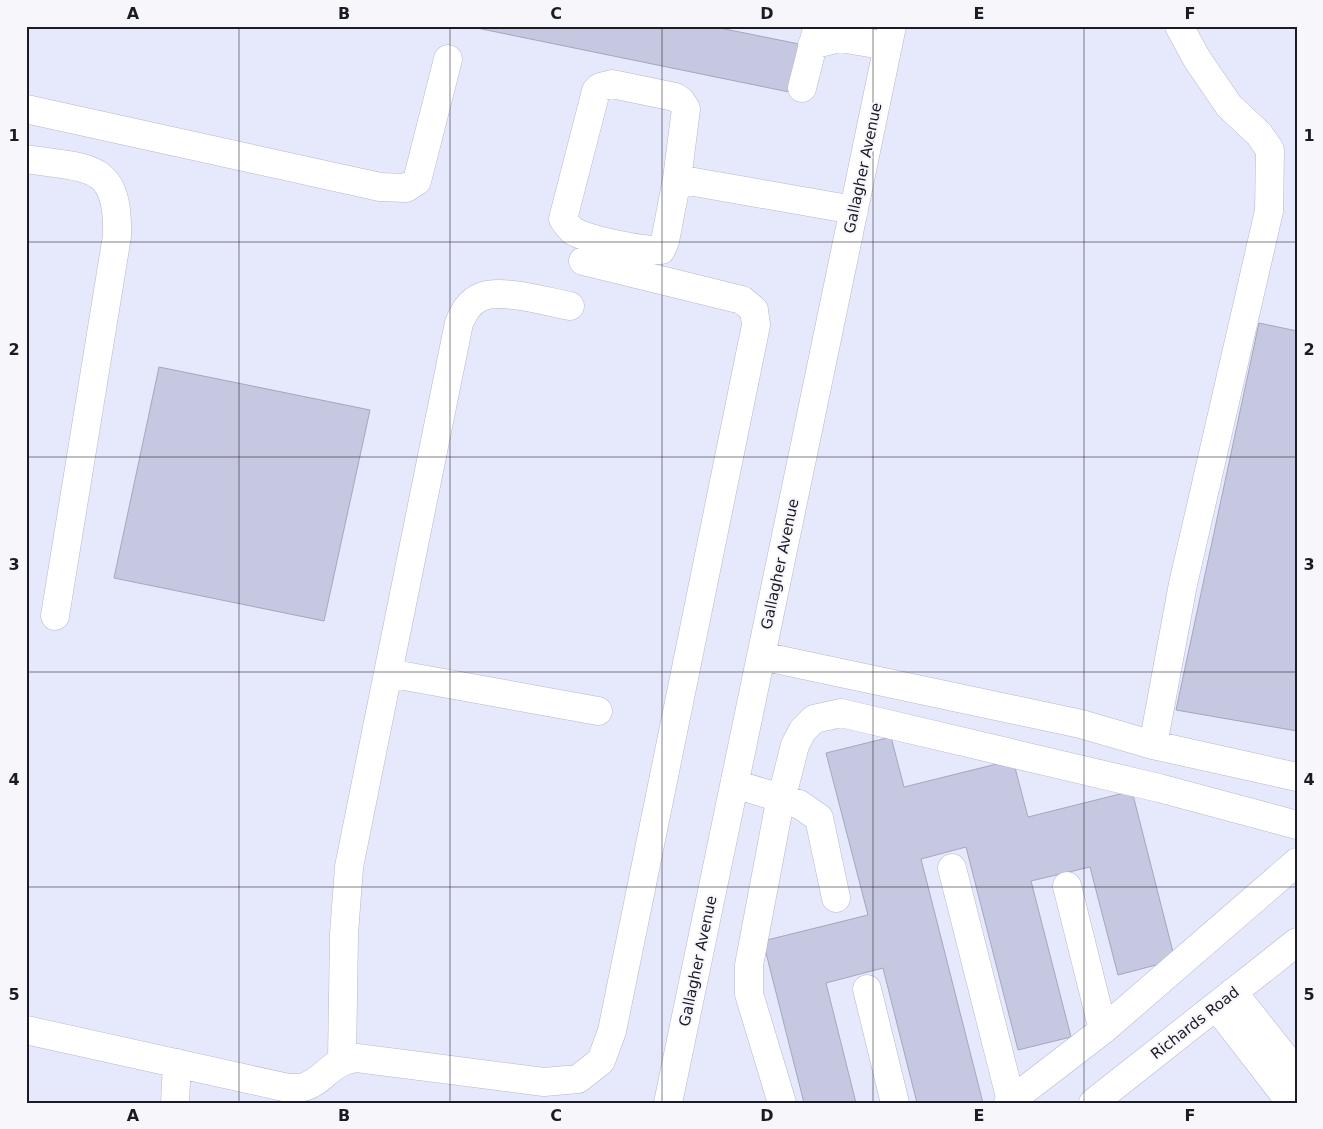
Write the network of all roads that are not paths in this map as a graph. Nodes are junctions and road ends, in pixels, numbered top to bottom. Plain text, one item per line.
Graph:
1 (1179, 26) edge
2 (824, 34) edge
3 (890, 36) edge
4 (448, 59) dead end
5 (802, 88) dead end
6 (26, 109) edge
7 (26, 159) edge
8 (677, 179) junction
9 (854, 210) junction
10 (583, 261) dead end
11 (570, 306) dead end
12 (55, 616) dead end
13 (761, 656) junction
14 (388, 673) junction
15 (598, 711) dead end
16 (1153, 745) junction
17 (1297, 777) edge
18 (735, 784) junction
19 (781, 797) junction
20 (1297, 825) edge
21 (1297, 862) edge
22 (952, 868) dead end
23 (1067, 886) dead end
24 (836, 898) dead end
25 (1297, 942) edge
26 (867, 989) dead end
27 (1224, 999) junction
28 (26, 1030) edge
29 (1103, 1030) junction
30 (342, 1060) junction
31 (177, 1063) junction
32 (1297, 1074) edge
33 (1009, 1102) edge
34 (175, 1103) edge
35 (668, 1103) edge
36 (782, 1103) edge
37 (895, 1103) edge
38 (1093, 1103) edge
39 (1290, 1103) edge

1 - 16 street
2 - 3 street
2 - 5 street
3 - 9 street, Gallagher Avenue
4 - 6 street
7 - 12 street
8 - 8 street
8 - 9 street
9 - 13 street, Gallagher Avenue
10 - 30 street
11 - 14 street
13 - 16 street
13 - 18 street, Gallagher Avenue
14 - 15 street
14 - 30 street
16 - 17 street
18 - 19 street
18 - 35 street, Gallagher Avenue
19 - 20 street
19 - 24 street
19 - 36 street
21 - 29 street
22 - 33 street
23 - 29 street
25 - 27 street, Richards Road
26 - 37 street
27 - 32 street
27 - 38 street, Richards Road
27 - 39 street
28 - 31 street
29 - 33 street
30 - 31 street
31 - 34 street

